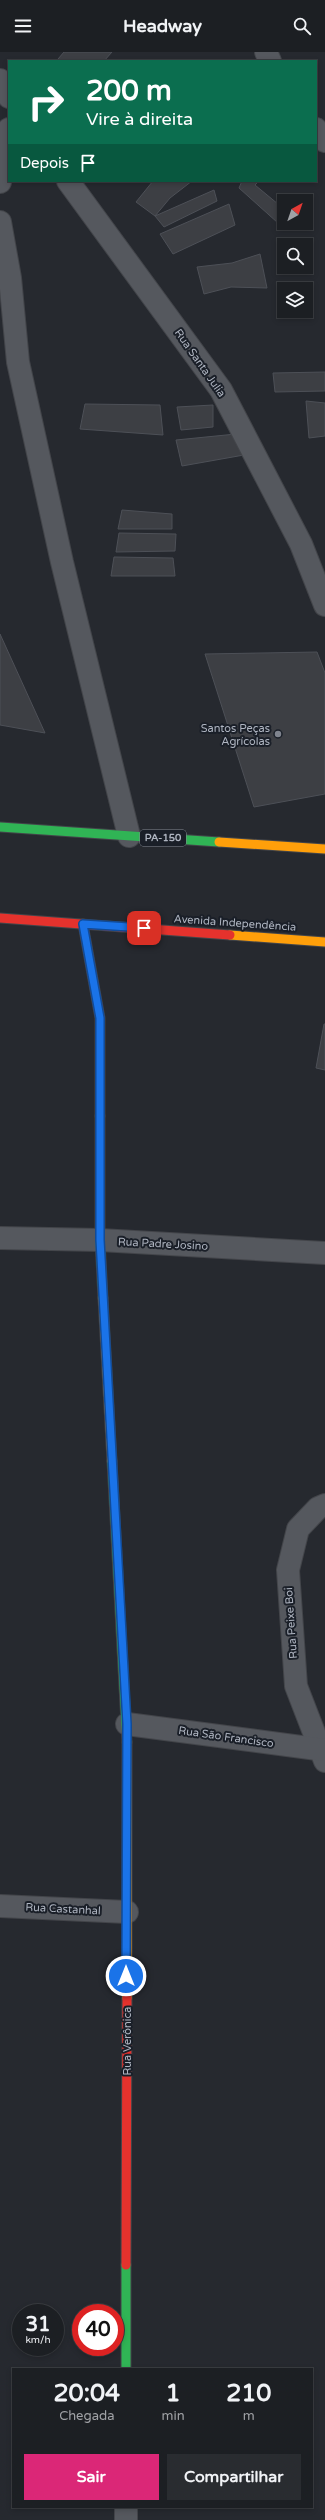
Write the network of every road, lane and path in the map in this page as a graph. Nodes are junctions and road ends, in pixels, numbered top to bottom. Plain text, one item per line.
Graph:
1 (0, 80) edge
2 (8, 95) edge
3 (317, 130) edge
4 (8, 135) edge
5 (325, 141) edge
6 (0, 182) edge
7 (69, 182) edge
8 (0, 222) edge
9 (325, 605) edge
10 (0, 827) edge
11 (129, 836) junction
12 (325, 849) edge
13 (0, 918) edge
14 (83, 924) junction
15 (325, 942) edge
16 (0, 1238) edge
17 (100, 1240) junction
18 (325, 1253) edge
19 (325, 1505) edge
20 (127, 1724) junction
21 (324, 1754) edge
22 (0, 1906) edge
23 (126, 1912) junction
24 (126, 2368) edge
25 (126, 2508) edge
26 (126, 2520) edge

1 - 2 street
3 - 5 street
4 - 6 street
7 - 9 street, Rua Santa Julia
8 - 11 street
10 - 11 street, PA-150
11 - 12 street, PA-150
13 - 14 street, Avenida Independência
14 - 15 street, Avenida Independência
14 - 17 street, Rua Verônica
16 - 17 street, Rua Padre Josino
17 - 18 street, Rua Padre Josino
17 - 20 street, Rua Verônica
19 - 21 street, Rua Peixe Boi
20 - 21 street, Rua São Francisco
20 - 23 street, Rua Verônica
22 - 23 street, Rua Castanhal
23 - 24 street, Rua Verônica
25 - 26 street

